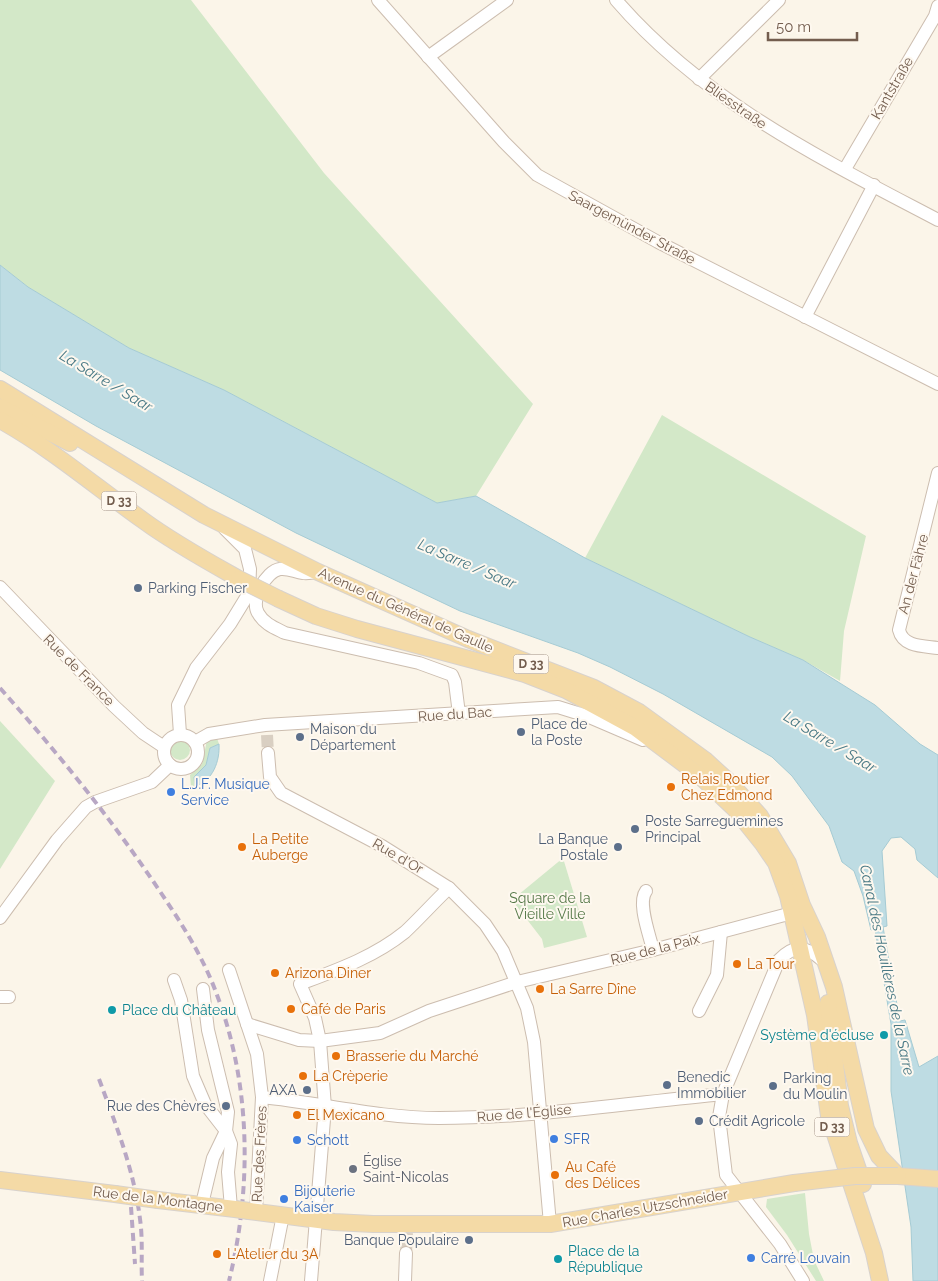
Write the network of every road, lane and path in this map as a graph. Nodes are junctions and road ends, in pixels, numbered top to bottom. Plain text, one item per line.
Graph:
1 (378, 0) edge
2 (507, 0) edge
3 (616, 0) edge
4 (779, 0) edge
5 (938, 6) edge
6 (428, 57) junction
7 (699, 79) junction
8 (845, 170) junction
9 (874, 185) junction
10 (938, 220) edge
11 (806, 317) junction
12 (938, 384) edge
13 (0, 389) edge
14 (0, 407) edge
15 (0, 420) edge
16 (938, 472) edge
17 (204, 515) junction
18 (318, 572) junction
19 (0, 587) edge
20 (257, 612) junction
21 (230, 624) junction
22 (938, 648) edge
23 (459, 714) junction
24 (180, 734) junction
25 (196, 742) junction
26 (164, 747) junction
27 (268, 753) tunnel mouth
28 (677, 758) junction
29 (170, 765) junction
30 (449, 888) junction
31 (646, 891) dead end
32 (792, 913) junction
33 (0, 918) edge
34 (721, 932) junction
35 (818, 941) junction
36 (800, 948) junction
37 (653, 950) junction
38 (821, 959) junction
39 (229, 970) dead end
40 (174, 980) dead end
41 (517, 982) junction
42 (203, 989) dead end
43 (699, 1011) dead end
44 (247, 1024) junction
45 (320, 1041) junction
46 (723, 1094) junction
47 (262, 1097) junction
48 (326, 1107) junction
49 (539, 1112) junction
50 (226, 1131) junction
51 (898, 1176) junction
52 (938, 1179) edge
53 (0, 1180) edge
54 (739, 1192) junction
55 (202, 1204) junction
56 (243, 1210) junction
57 (283, 1215) junction
58 (315, 1219) junction
59 (550, 1224) junction
60 (407, 1228) joint
61 (406, 1253) tunnel mouth
62 (270, 1281) edge
63 (311, 1281) edge
64 (405, 1281) edge
65 (803, 1281) edge
66 (880, 1281) edge
67 (890, 1281) edge

1 - 6 street, Saargemünder Straße
2 - 6 street
3 - 7 street, Bliesstraße
4 - 7 street
5 - 8 street, Kantstraße
6 - 11 street, Saargemünder Straße
7 - 8 street, Bliesstraße
8 - 9 street, Bliesstraße
9 - 10 street, Bliesstraße
9 - 11 street
11 - 12 street, Saargemünder Straße
13 - 17 main road, Avenue du Général de Gaulle / D 33
14 - 17 main road
15 - 28 main road, Avenue du Général de Gaulle / D 33, bridge
16 - 22 street, An der Fähre
17 - 18 main road, Avenue du Général de Gaulle / D 33
17 - 21 street
18 - 20 street
18 - 35 main road, Avenue du Général de Gaulle / D 33
19 - 26 street, Rue de France
20 - 21 street
20 - 23 street
21 - 24 street
23 - 25 street, Rue du Bac
23 - 28 street, Rue du Bac
24 - 25 street
24 - 26 street
25 - 29 street
26 - 29 street
27 - 30 street, Rue d'Or
28 - 32 main road, Avenue du Général de Gaulle / D 33
29 - 33 street
30 - 41 street, Rue d'Or
30 - 45 street
31 - 37 street
32 - 34 street, Rue de la Paix
32 - 36 main road, Avenue du Général de Gaulle / D 33
34 - 37 street, Rue de la Paix
34 - 43 street
35 - 38 main road, D 33
35 - 51 main road, D 33
36 - 38 street
36 - 46 street
36 - 66 main road, D 33
37 - 41 street, Rue de la Paix
38 - 67 main road, D 33
39 - 44 street, Rue des Frères
40 - 50 street
41 - 45 street, Rue de la Paix
41 - 49 street, Rue d'Or
42 - 50 street
44 - 45 street, Rue de la Paix
44 - 47 street, Rue des Frères
45 - 48 street
46 - 49 street, Rue de l'Église
46 - 54 street
47 - 48 street, Rue des Frères
47 - 56 street, Rue des Frères
48 - 49 street, Rue de l'Église
48 - 58 street
49 - 59 street, Rue d'Or
50 - 55 street
50 - 56 street
51 - 52 main road, Rue Charles Utzschneider
51 - 54 main road, Rue Charles Utzschneider, bridge
53 - 55 main road, Rue de la Montagne, bridge
54 - 59 main road, Rue Charles Utzschneider
54 - 65 street
55 - 56 main road, Rue de la Montagne
56 - 57 main road, Rue de la Montagne
57 - 58 main road, Rue de la Montagne
57 - 62 street
58 - 60 main road, Rue de la Montagne
58 - 63 street
59 - 60 main road, Rue Charles Utzschneider
61 - 64 street

